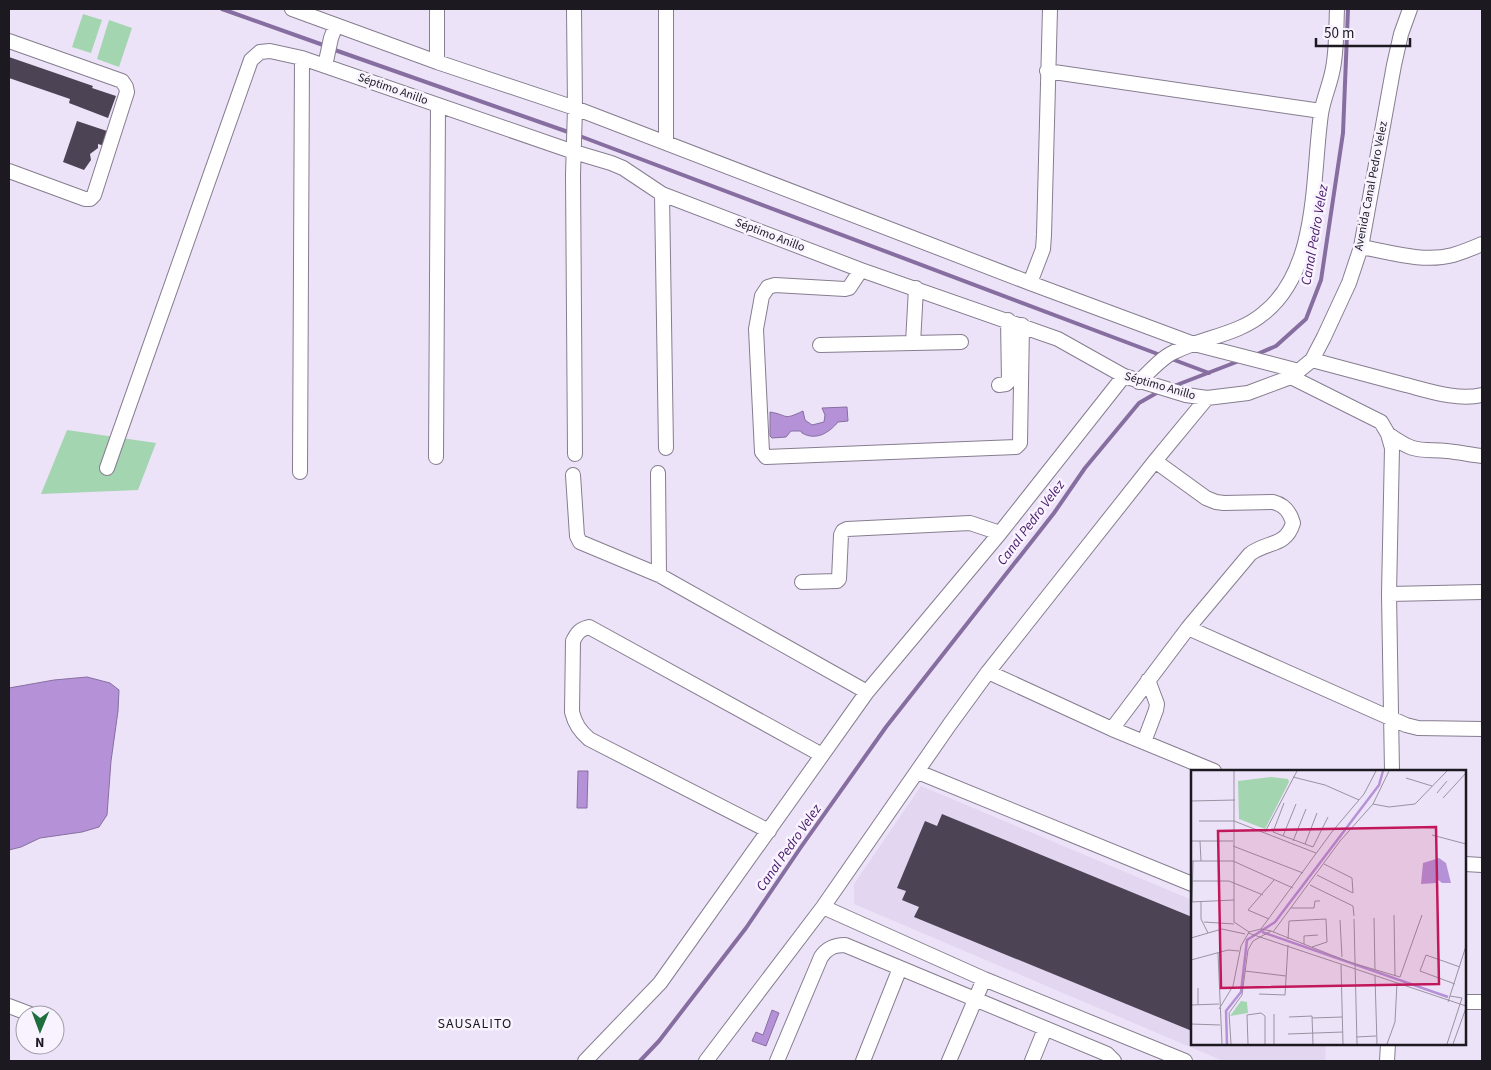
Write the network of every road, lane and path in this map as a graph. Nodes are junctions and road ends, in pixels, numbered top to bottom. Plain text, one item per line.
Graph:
1 (292, 9) edge
2 (437, 9) edge
3 (574, 9) edge
4 (666, 9) edge
5 (1050, 9) edge
6 (1337, 9) edge
7 (1410, 9) edge
8 (332, 38) junction
9 (9, 41) edge
10 (302, 58) junction
11 (437, 62) junction
12 (325, 66) junction
13 (1047, 71) junction
14 (438, 105) junction
15 (575, 108) junction
16 (1321, 111) junction
17 (666, 142) junction
18 (574, 152) junction
19 (9, 171) edge
20 (662, 194) junction
21 (1482, 244) edge
22 (1361, 247) junction
23 (862, 270) junction
24 (1030, 283) junction
25 (916, 288) junction
26 (1008, 320) junction
27 (1022, 325) junction
28 (961, 342) dead end
29 (913, 343) junction
30 (820, 344) dead end
31 (1194, 344) junction
32 (1312, 360) junction
33 (1295, 374) junction
34 (1124, 376) junction
35 (1142, 382) junction
36 (999, 385) dead end
37 (1482, 395) edge
38 (1207, 398) junction
39 (1388, 434) junction
40 (666, 448) dead end
41 (575, 454) dead end
42 (1482, 456) edge
43 (436, 457) dead end
44 (1155, 461) junction
45 (107, 468) dead end
46 (300, 472) dead end
47 (658, 473) dead end
48 (573, 475) dead end
49 (1000, 533) junction
50 (659, 575) junction
51 (802, 582) dead end
52 (1482, 592) edge
53 (1389, 594) junction
54 (1188, 628) junction
55 (988, 672) junction
56 (1148, 680) junction
57 (867, 692) junction
58 (1392, 718) junction
59 (1112, 728) junction
60 (1482, 729) edge
61 (1144, 742) junction
62 (822, 755) junction
63 (1212, 770) edge
64 (1392, 770) edge
65 (918, 772) junction
66 (769, 830) junction
67 (1466, 864) edge
68 (1482, 865) edge
69 (1191, 884) edge
70 (823, 907) junction
71 (900, 968) junction
72 (984, 979) junction
73 (974, 999) junction
74 (1466, 1002) edge
75 (1482, 1002) edge
76 (1045, 1029) junction
77 (1388, 1045) edge
78 (1168, 1058) edge
79 (585, 1061) edge
80 (706, 1061) edge
81 (777, 1061) edge
82 (863, 1061) edge
83 (949, 1061) edge
84 (1032, 1061) edge
85 (1114, 1061) edge
86 (1185, 1061) edge
87 (1387, 1061) edge

1 - 8 street
2 - 11 street
3 - 15 street
4 - 17 street
5 - 13 street
6 - 16 street
7 - 22 street, Avenida Canal Pedro Velez
8 - 11 street
8 - 12 street
9 - 19 street
10 - 12 street, Séptimo Anillo
10 - 45 street, Séptimo Anillo
10 - 46 street
11 - 15 street
12 - 14 street, Séptimo Anillo
13 - 16 street
13 - 24 street
14 - 18 street, Séptimo Anillo
14 - 43 street
15 - 17 street
15 - 18 street
16 - 31 street
17 - 24 street
18 - 20 street, Séptimo Anillo
18 - 41 street
20 - 23 street, Séptimo Anillo
20 - 40 street
21 - 22 street
22 - 32 street, Avenida Canal Pedro Velez
23 - 25 street, Séptimo Anillo
23 - 27 street
24 - 31 street
25 - 26 street, Séptimo Anillo
25 - 29 street
26 - 27 street, Séptimo Anillo
26 - 36 street
27 - 34 street, Séptimo Anillo
28 - 29 street
29 - 30 street
31 - 33 street
31 - 35 street
32 - 33 street, Avenida Canal Pedro Velez
32 - 37 street
33 - 38 street, Séptimo Anillo
33 - 39 street
34 - 35 street, Séptimo Anillo
34 - 49 street
35 - 38 street, Séptimo Anillo
38 - 44 street
39 - 42 street
39 - 53 street
44 - 54 street
44 - 55 street
47 - 50 street
48 - 50 street
49 - 51 street
49 - 57 street
50 - 57 street
52 - 53 street
53 - 58 street
54 - 56 street
54 - 58 street
55 - 59 street
55 - 65 street
56 - 59 street
56 - 61 street
57 - 62 street
58 - 60 street
58 - 64 street
59 - 61 street
61 - 63 street
62 - 66 street
62 - 66 street
65 - 69 street
65 - 70 street
66 - 79 street
67 - 68 street
70 - 72 street
70 - 80 street
71 - 73 street
71 - 81 street
71 - 82 street
72 - 73 street
72 - 78 street
73 - 76 street
73 - 83 street
74 - 75 street
76 - 84 street
76 - 85 street
77 - 87 street
78 - 86 street

